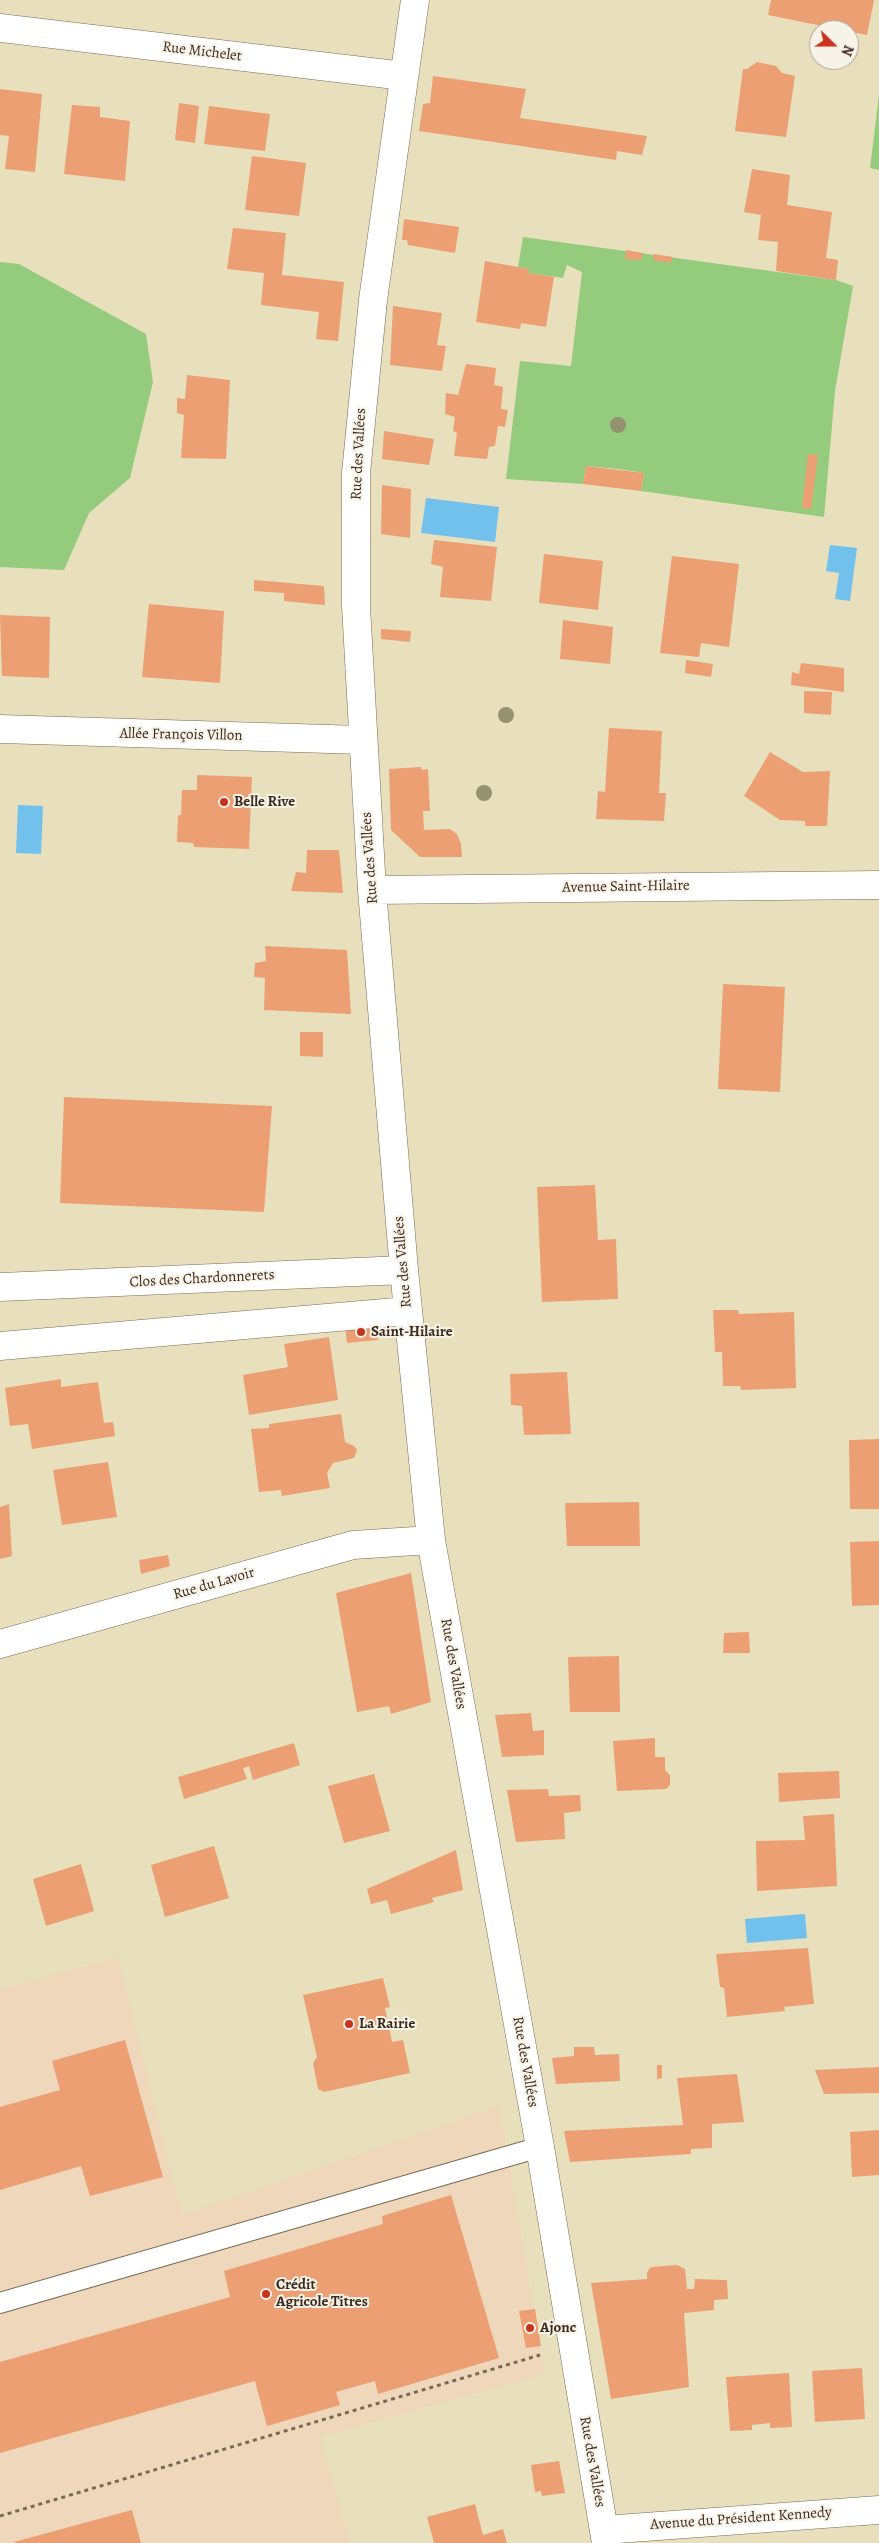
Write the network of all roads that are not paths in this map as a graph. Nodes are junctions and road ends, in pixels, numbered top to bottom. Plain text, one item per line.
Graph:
1 (415, 0) edge
2 (0, 28) edge
3 (404, 76) junction
4 (0, 729) edge
5 (362, 740) junction
6 (879, 885) edge
7 (372, 890) junction
8 (404, 1270) junction
9 (0, 1286) edge
10 (408, 1311) junction
11 (0, 1346) edge
12 (431, 1540) junction
13 (0, 1644) edge
14 (540, 2147) junction
15 (0, 2303) edge
16 (879, 2510) edge
17 (605, 2536) edge

1 - 3 street, Rue des Vallées
2 - 3 street, Rue Michelet
3 - 5 street, Rue des Vallées
4 - 5 street, Allée François Villon
5 - 7 street, Rue des Vallées
6 - 7 street, Avenue Saint-Hilaire
7 - 8 street, Rue des Vallées
8 - 9 street, Clos des Chardonnerets
8 - 10 street, Rue des Vallées
10 - 11 street
10 - 12 street, Rue des Vallées
12 - 13 street, Rue du Lavoir
12 - 14 street, Rue des Vallées
14 - 15 lane
14 - 17 street, Rue des Vallées
16 - 17 street, Avenue du Président Kennedy

